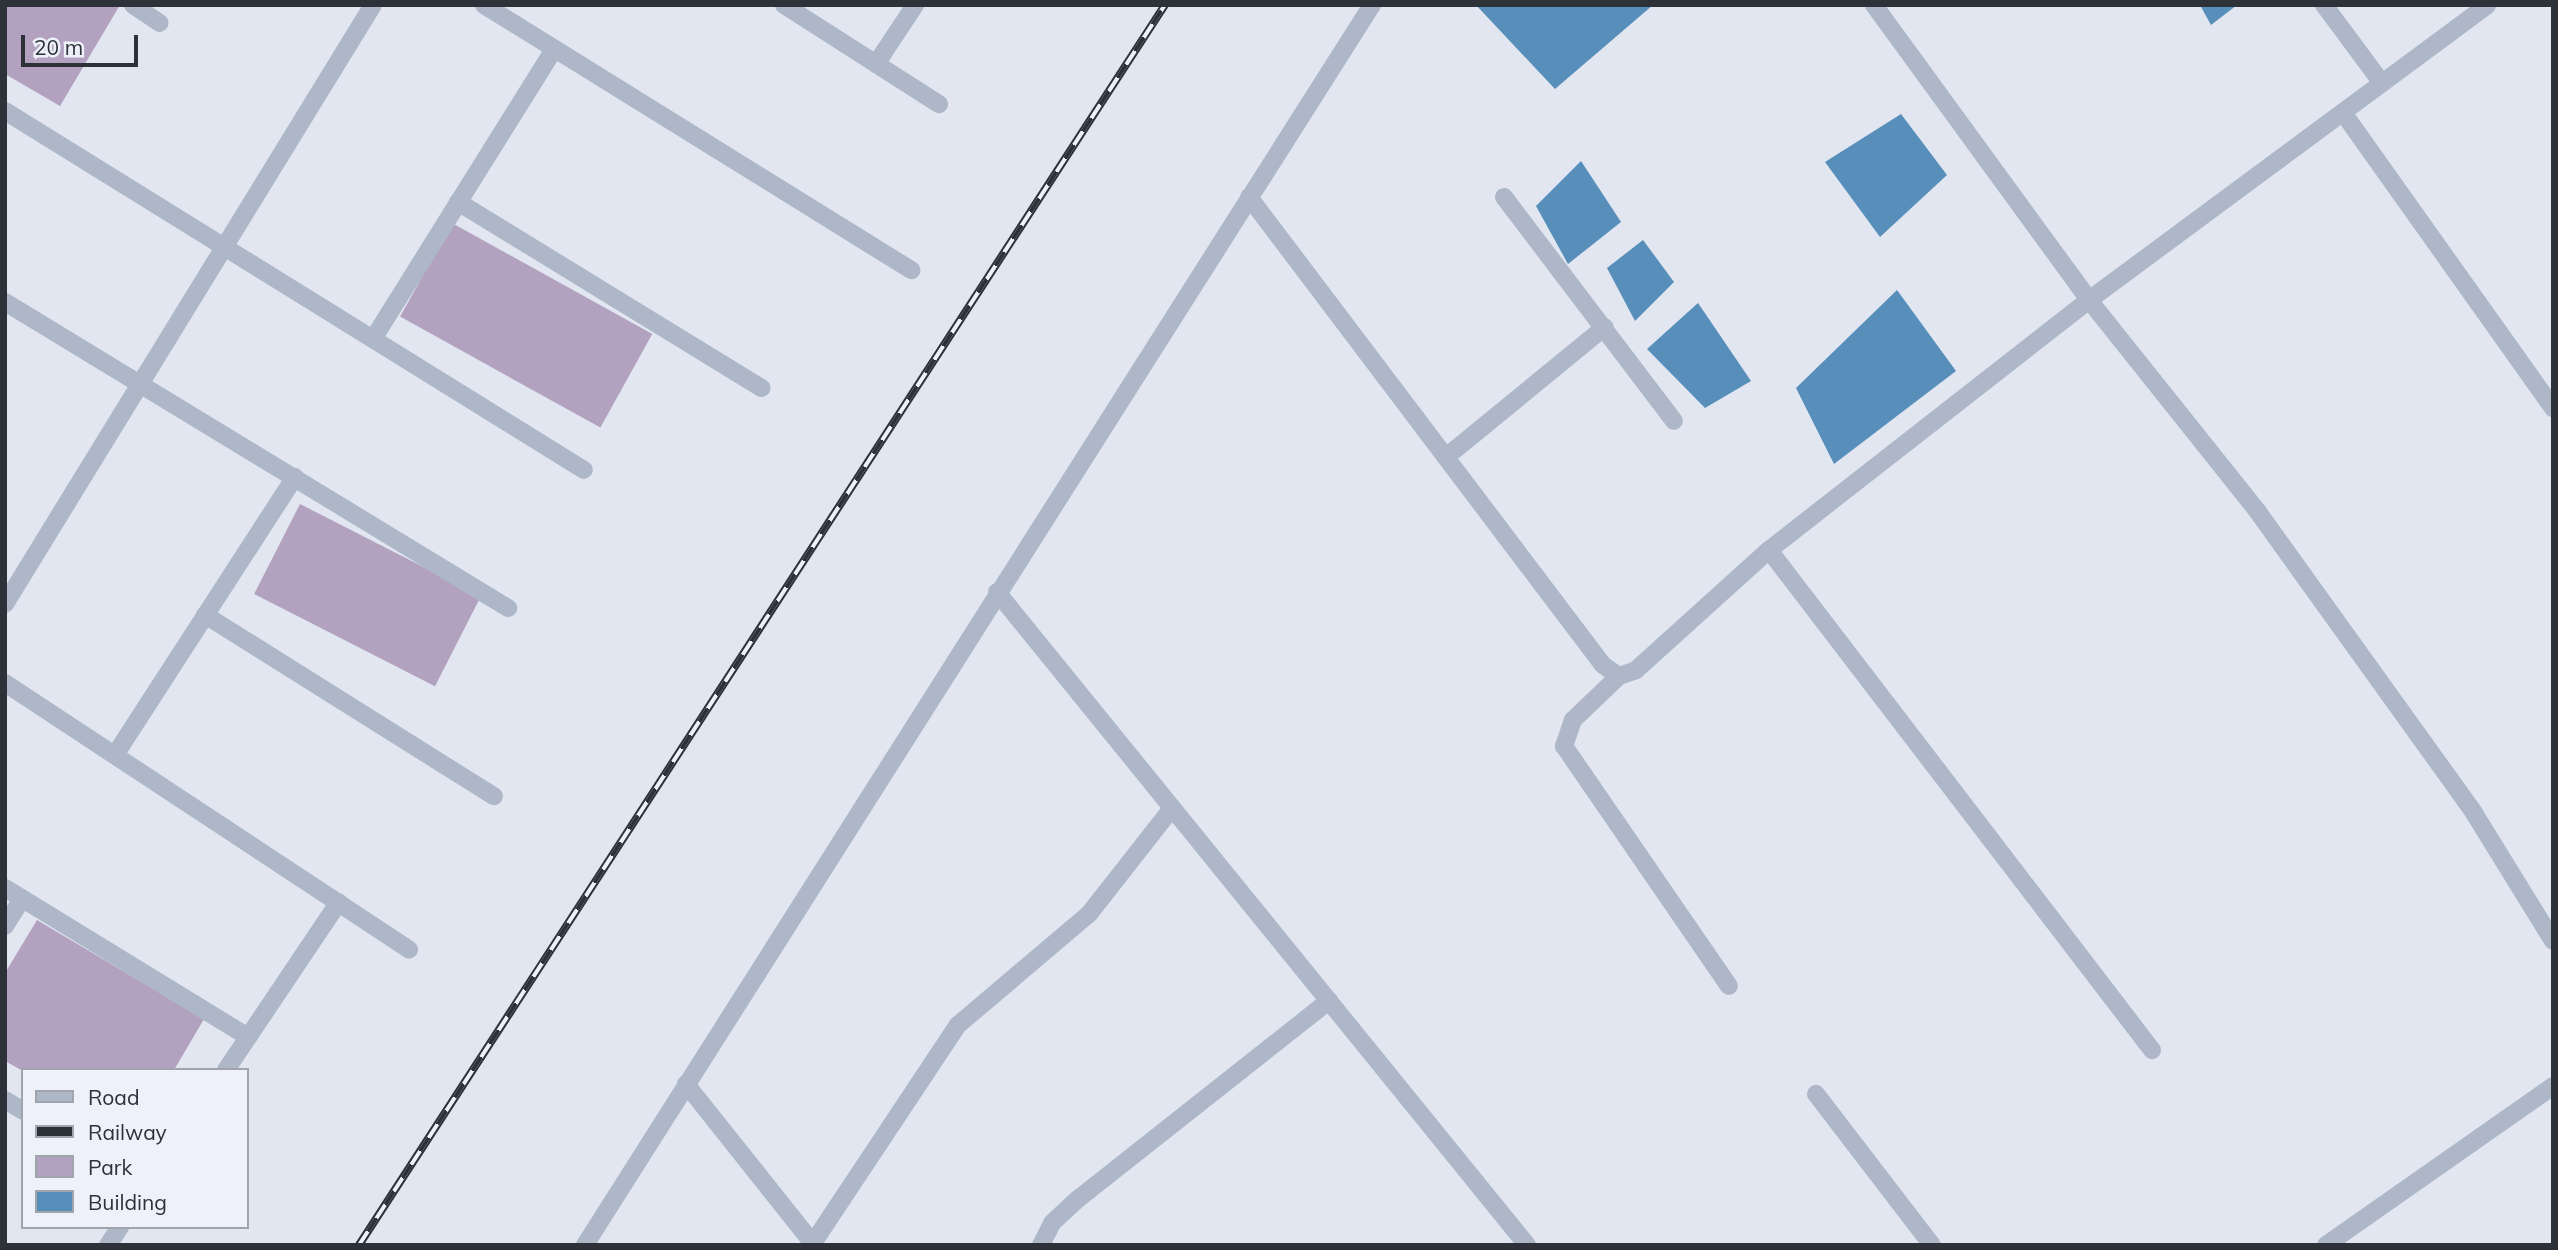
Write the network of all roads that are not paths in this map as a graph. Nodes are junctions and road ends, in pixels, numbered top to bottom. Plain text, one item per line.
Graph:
1 (133, 5) edge
2 (373, 5) edge
3 (484, 5) edge
4 (784, 5) edge
5 (915, 5) edge
6 (1372, 5) edge
7 (1874, 5) edge
8 (2324, 5) edge
9 (2487, 5) edge
10 (160, 23) dead end
11 (554, 49) junction
12 (876, 64) junction
13 (2382, 83) junction
14 (939, 104) dead end
15 (5, 110) edge
16 (2344, 114) junction
17 (1249, 197) junction
18 (1504, 197) dead end
19 (458, 202) junction
20 (224, 247) junction
21 (911, 270) dead end
22 (2089, 300) junction
23 (5, 302) edge
24 (1605, 327) junction
25 (373, 339) junction
26 (141, 382) junction
27 (762, 388) dead end
28 (2553, 408) edge
29 (1674, 421) dead end
30 (1446, 457) junction
31 (584, 470) dead end
32 (295, 477) junction
33 (1769, 550) junction
34 (997, 592) junction
35 (5, 604) edge
36 (508, 608) dead end
37 (205, 615) junction
38 (1619, 676) junction
39 (5, 683) edge
40 (115, 755) junction
41 (494, 796) dead end
42 (1172, 808) junction
43 (5, 888) edge
44 (22, 898) junction
45 (339, 902) junction
46 (5, 926) edge
47 (2553, 941) edge
48 (409, 949) dead end
49 (1729, 986) dead end
50 (1329, 1001) junction
51 (248, 1037) junction
52 (2152, 1050) dead end
53 (227, 1068) edge
54 (686, 1084) junction
55 (2553, 1086) edge
56 (1816, 1094) dead end
57 (5, 1100) edge
58 (21, 1110) edge
59 (119, 1229) edge
60 (813, 1244) edge
61 (108, 1245) edge
62 (585, 1245) edge
63 (1041, 1245) edge
64 (1527, 1245) edge
65 (1932, 1245) edge
66 (2326, 1245) edge

1 - 10 street
2 - 20 street
3 - 11 street
4 - 12 street
5 - 12 street
6 - 17 street
7 - 22 street
8 - 13 street
9 - 13 street
11 - 19 street
11 - 21 street
12 - 14 street
13 - 16 street
15 - 20 street
16 - 22 street
16 - 28 street
17 - 30 street
17 - 34 street
18 - 24 street
19 - 25 street
19 - 27 street
20 - 25 street
20 - 26 street
22 - 33 street
22 - 47 street
23 - 26 street
24 - 29 street
24 - 30 street
25 - 31 street
26 - 32 street
26 - 35 street
30 - 38 street
32 - 36 street
32 - 37 street
33 - 38 street
33 - 52 street
34 - 42 street
34 - 54 street
37 - 40 street
37 - 41 street
38 - 49 street
39 - 40 street
40 - 45 street
42 - 50 street
42 - 60 street
43 - 44 street
44 - 46 street
44 - 51 street
45 - 48 street
45 - 51 street
50 - 63 street
50 - 64 street
51 - 53 street
54 - 60 street
54 - 62 street
55 - 66 street
56 - 65 street
57 - 58 street
59 - 61 street

